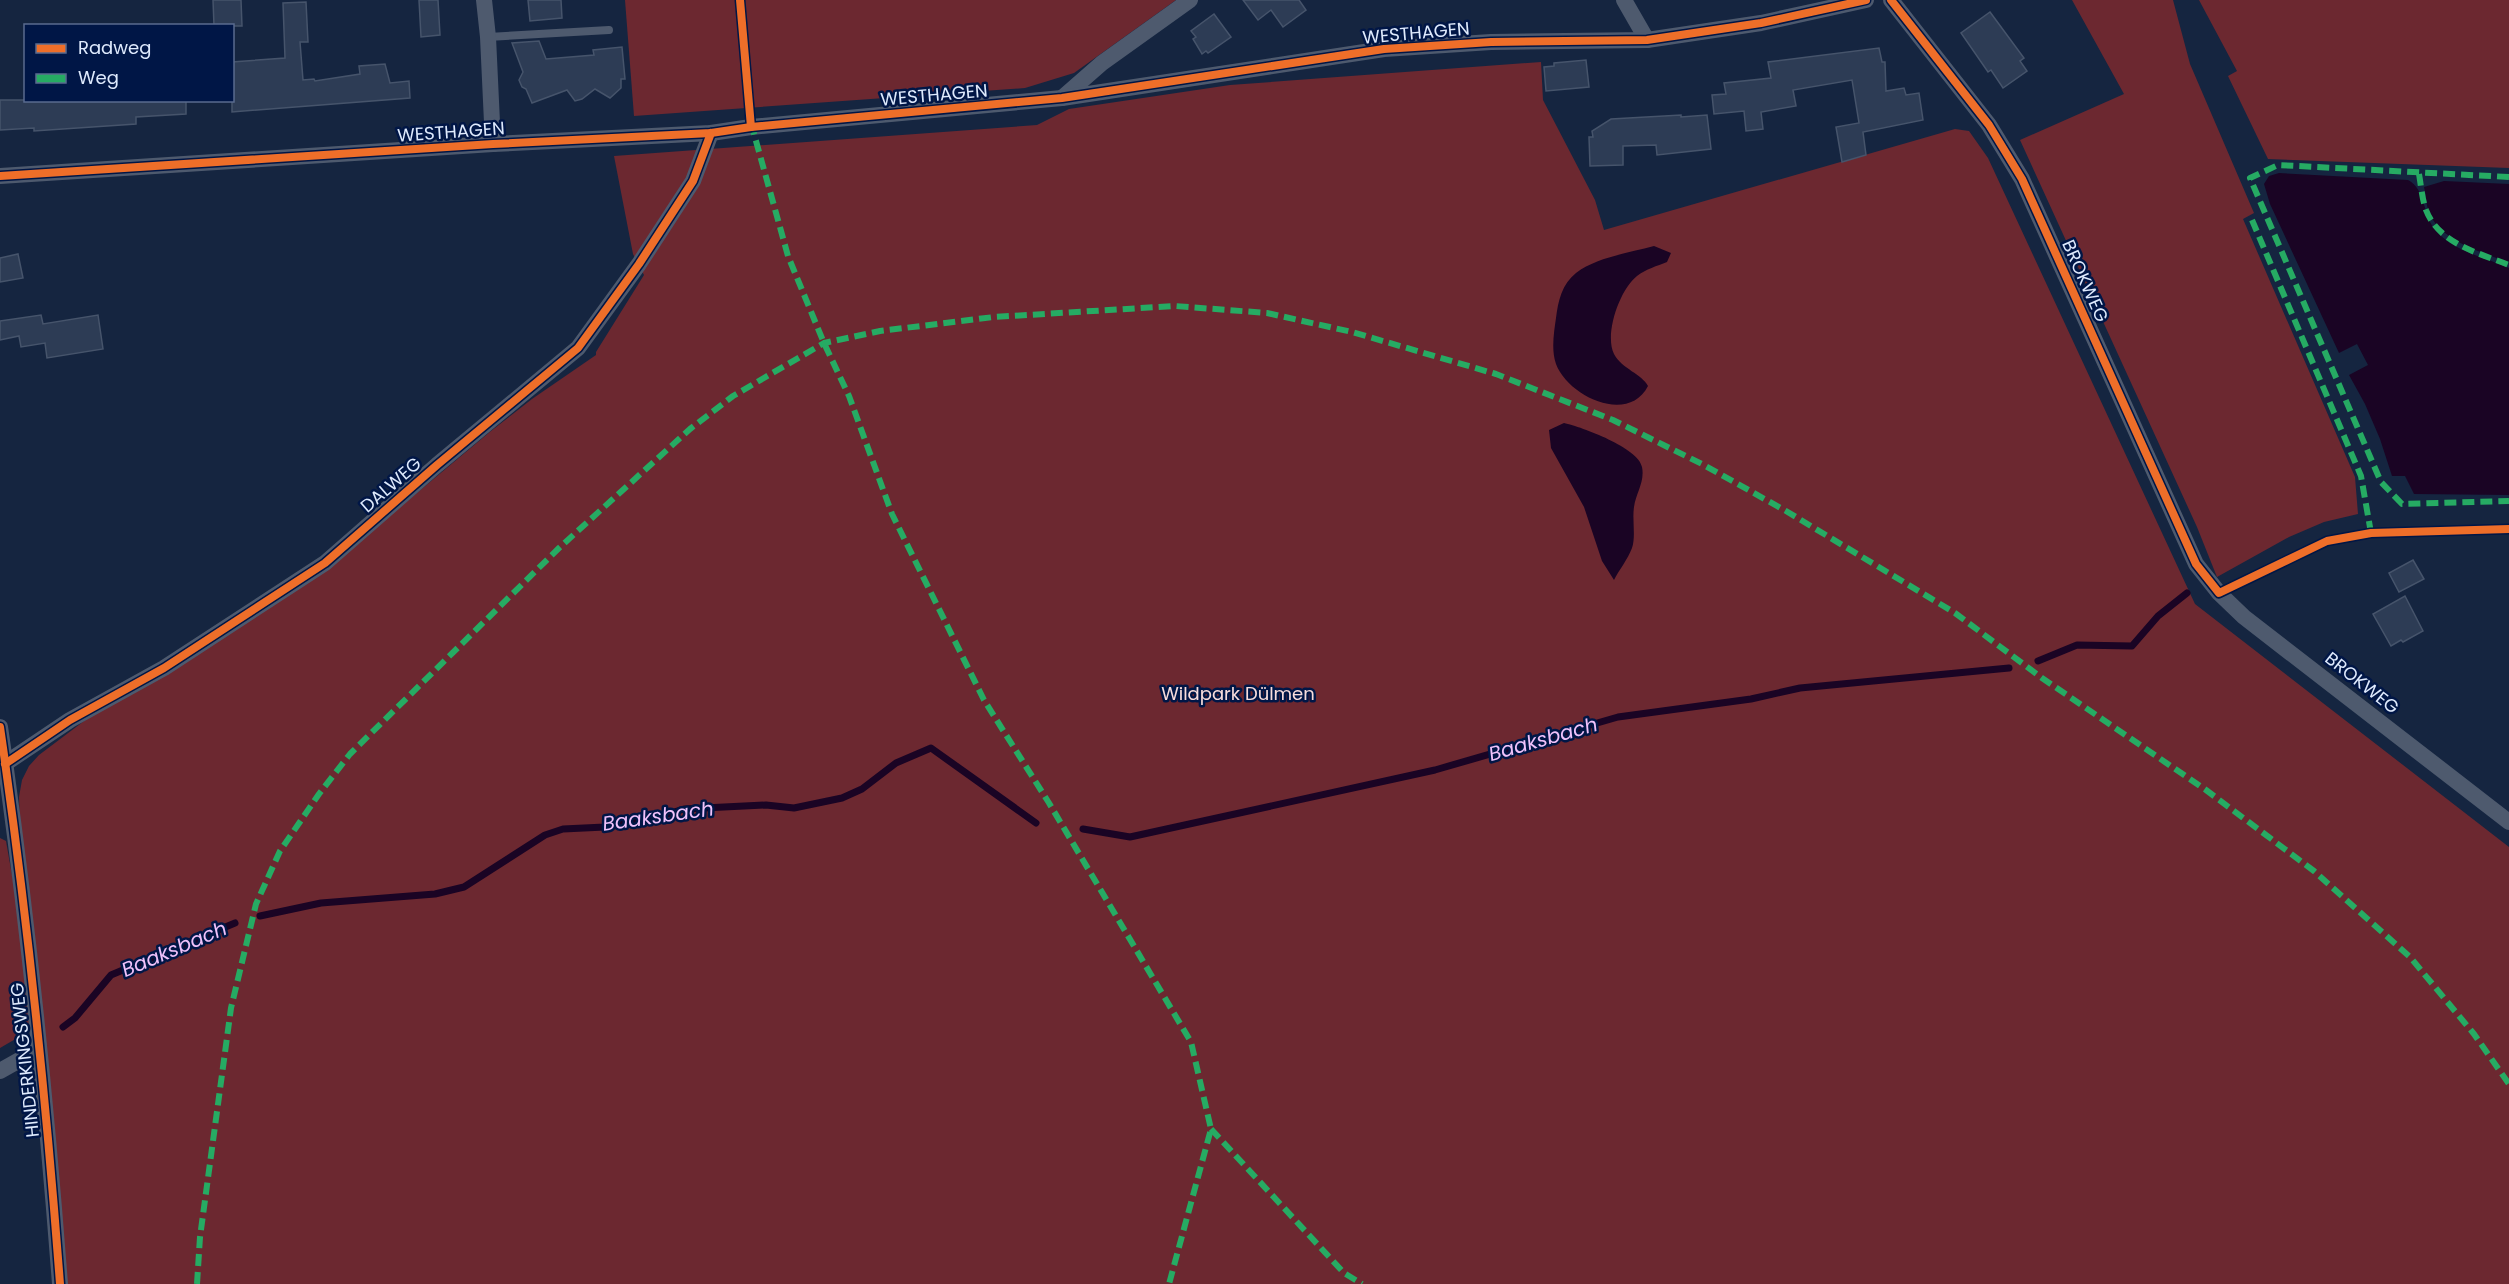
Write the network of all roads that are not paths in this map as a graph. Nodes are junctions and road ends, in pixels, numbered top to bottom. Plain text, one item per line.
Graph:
1 (484, 0) edge
2 (1190, 0) edge
3 (1624, 0) edge
4 (1866, 0) edge
5 (1891, 0) edge
6 (609, 30) dead end
7 (488, 37) junction
8 (1647, 40) junction
9 (1062, 98) junction
10 (711, 133) junction
11 (493, 144) junction
12 (0, 176) edge
13 (0, 727) edge
14 (3, 765) edge
15 (2509, 822) edge
16 (39, 1050) junction
17 (0, 1071) edge
18 (60, 1284) edge

1 - 7 street
2 - 9 street
3 - 8 street
4 - 8 street, WESTHAGEN
5 - 15 street, BROKWEG
6 - 7 lane
7 - 11 street
8 - 9 street, WESTHAGEN
9 - 10 street, WESTHAGEN
10 - 11 street, WESTHAGEN
10 - 14 street, DALWEG
11 - 12 street, WESTHAGEN
13 - 14 street, HINDERKINGSWEG
14 - 16 street, HINDERKINGSWEG
16 - 17 street
16 - 18 street, HINDERKINGSWEG

